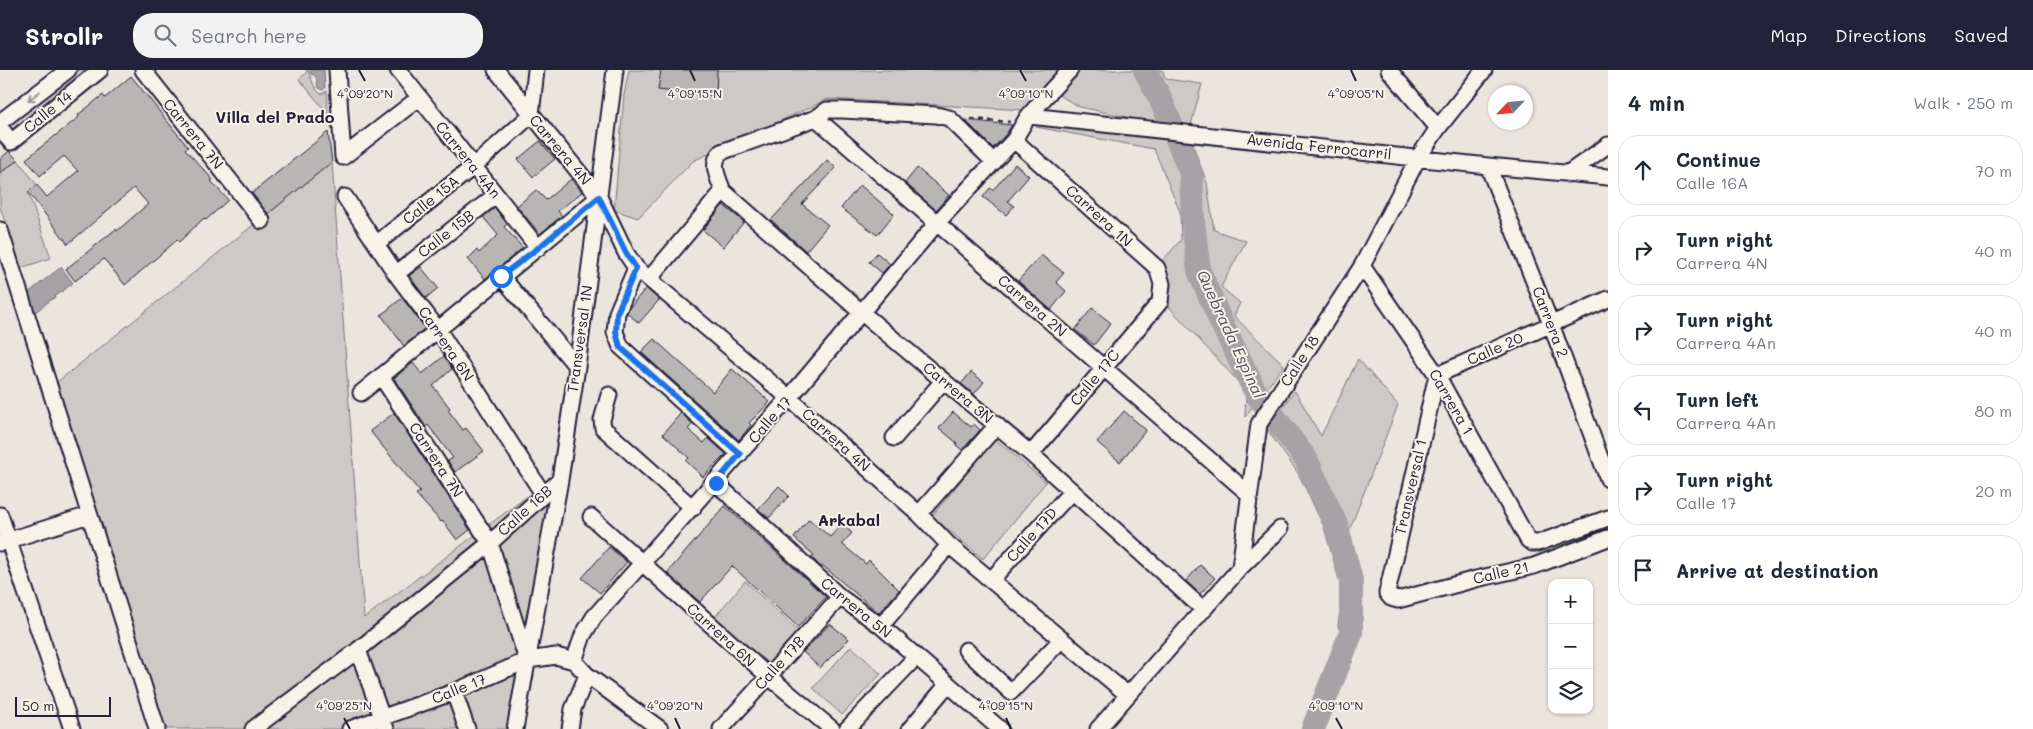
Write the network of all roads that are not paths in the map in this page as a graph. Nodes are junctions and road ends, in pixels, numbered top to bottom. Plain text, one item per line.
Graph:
1 (68, 70) edge
2 (100, 70) edge
3 (143, 70) edge
4 (337, 70) edge
5 (398, 70) edge
6 (496, 70) edge
7 (536, 70) edge
8 (615, 70) edge
9 (1070, 70) edge
10 (1389, 70) edge
11 (1484, 70) edge
12 (419, 98) junction
13 (530, 115) junction
14 (816, 118) junction
15 (1027, 120) junction
16 (0, 122) edge
17 (0, 127) edge
18 (1438, 128) junction
19 (1014, 140) junction
20 (1608, 145) edge
21 (6, 147) edge
22 (1418, 158) junction
23 (994, 162) junction
24 (1488, 166) junction
25 (473, 167) junction
26 (1567, 174) junction
27 (1608, 177) edge
28 (723, 191) junction
29 (496, 195) junction
30 (345, 197) dead end
31 (599, 197) junction
32 (262, 220) dead end
33 (936, 224) junction
34 (0, 230) edge
35 (376, 244) junction
36 (538, 248) junction
37 (1362, 266) junction
38 (636, 268) junction
39 (396, 274) junction
40 (501, 276) junction
41 (650, 278) junction
42 (1608, 299) edge
43 (1160, 302) joint
44 (861, 312) junction
45 (1551, 324) junction
46 (439, 331) junction
47 (577, 367) junction
48 (1103, 368) junction
49 (1437, 375) junction
50 (381, 376) junction
51 (944, 381) junction
52 (362, 393) dead end
53 (609, 395) dead end
54 (790, 398) junction
55 (997, 425) junction
56 (894, 438) dead end
57 (740, 454) junction
58 (1031, 454) junction
59 (560, 480) junction
60 (1608, 480) edge
61 (716, 483) junction
62 (1072, 491) junction
63 (544, 494) junction
64 (1249, 494) junction
65 (693, 508) junction
66 (919, 514) junction
67 (0, 515) edge
68 (89, 515) junction
69 (591, 517) dead end
70 (1608, 518) edge
71 (1280, 529) dead end
72 (1608, 538) edge
73 (4, 542) edge
74 (490, 543) junction
75 (949, 545) junction
76 (642, 565) junction
77 (1240, 568) junction
78 (992, 579) junction
79 (840, 597) junction
80 (1391, 598) joint
81 (1204, 610) junction
82 (880, 626) junction
83 (1062, 639) junction
84 (358, 650) junction
85 (966, 650) dead end
86 (915, 658) junction
87 (528, 660) junction
88 (574, 661) junction
89 (587, 675) junction
90 (768, 676) junction
91 (948, 684) junction
92 (454, 692) junction
93 (1128, 695) junction
94 (384, 723) edge
95 (72, 729) edge
96 (157, 729) edge
97 (253, 729) edge
98 (350, 729) edge
99 (467, 729) edge
100 (515, 729) edge
101 (570, 729) edge
102 (660, 729) edge
103 (721, 729) edge
104 (832, 729) edge
105 (847, 729) edge
106 (910, 729) edge
107 (1000, 729) edge
108 (1098, 729) edge

1 -> 16 street, Calle 14
2 - 21 street, Calle 14
3 - 32 street, Carrera 7N
4 - 12 street
5 - 12 street, Carrera 4An
6 - 13 street, Carrera 4N
7 - 13 street
8 - 31 street
9 - 15 street, Calle 17
10 - 18 street
11 - 18 street, Calle 18
12 - 25 street, Carrera 4An
13 - 25 street, Calle 15A
13 - 31 street, Carrera 4N
14 - 23 street
14 - 28 street, Carrera 3N
14 - 33 street, Carrera 2N
15 - 19 street, Calle 17
15 - 22 street, Avenida Ferrocarril
17 - 21 street, Calle 14
18 - 22 street, Calle 18
19 - 23 street, Calle 17
19 - 43 street, Carrera 1N
20 - 26 street
22 - 24 street, Avenida Ferrocarril
22 - 37 street, Calle 18
23 - 33 street, Calle 17
24 - 26 street, Avenida Ferrocarril
24 - 45 street, Carrera 2
25 - 29 street, Carrera 4An
25 - 35 street, Calle 15A
26 - 27 street, Avenida Ferrocarril
28 - 41 street
28 - 44 street, Carrera 3N
29 - 36 street, Carrera 4An
29 - 39 street, Calle 15B
30 - 35 street, Carrera 6N
31 - 36 street
31 - 38 street, Carrera 4N
31 - 47 street, Transversal 1N
33 - 44 street, Calle 17
33 - 48 street, Carrera 2N
34 - 68 street
35 - 39 street, Carrera 6N
36 - 40 street
37 - 49 street, Carrera 1
37 - 64 street, Calle 18
38 - 41 street, Carrera 4N
38 - 57 street
39 - 46 street, Carrera 6N
40 - 46 street
40 - 47 street
41 - 54 street, Carrera 4N
42 - 45 street, Calle 20
43 - 48 street, Calle 17C
44 - 51 street, Carrera 3N
44 - 54 street, Calle 17
45 - 49 street, Calle 20
45 - 60 street, Carrera 2
46 - 50 street
46 - 63 street, Carrera 6N
47 - 59 street, Transversal 1N
48 - 58 street, Calle 17C
48 - 64 street, Carrera 2N
49 - 70 street, Carrera 1
49 - 80 street, Transversal 1
50 - 52 street
50 - 74 street, Carrera 7N
51 - 55 street, Carrera 3N
51 - 56 street
53 - 65 street
54 - 57 street, Calle 17
54 - 66 street, Carrera 4N
55 - 58 street, Carrera 3N
55 - 66 street
57 - 61 street, Calle 17
58 - 62 street, Carrera 3N
59 - 63 street, Calle 16B
59 - 87 street, Transversal 1N
61 - 65 street, Calle 17
61 - 79 street, Carrera 5N
62 - 78 street, Calle 17D
62 - 81 street, Carrera 3N
63 - 74 street, Calle 16B
64 - 77 street, Calle 18
65 - 76 street, Calle 17
66 - 75 street, Carrera 4N
67 - 73 street
68 - 73 street
68 - 96 street
69 - 76 street, Carrera 6N
71 - 77 street
72 - 80 street, Calle 21
73 - 95 street
74 - 84 street, Calle 16B
74 - 87 street, Carrera 7N
75 - 78 street, Carrera 4N
75 - 82 street
76 - 88 street, Calle 17
76 - 90 street, Carrera 6N
77 - 81 street
78 - 83 street, Carrera 4N
79 - 82 street, Carrera 5N
79 - 90 street, Calle 17B
81 - 93 street
82 - 86 street, Carrera 5N
83 - 85 street
83 - 93 street, Carrera 4N
84 - 94 street
84 - 97 street, Calle 16B
86 - 91 street, Carrera 5N
86 - 105 street
87 - 88 street, Calle 17
87 - 92 street, Calle 17
87 - 100 street
88 - 89 street
89 - 101 street
89 - 102 street
90 - 103 street, Calle 17B
90 - 104 street, Carrera 6N
91 - 106 street
91 - 107 street, Carrera 5N
92 - 94 street, Calle 17
92 - 99 street
93 - 108 street
94 - 98 street, Calle 17

